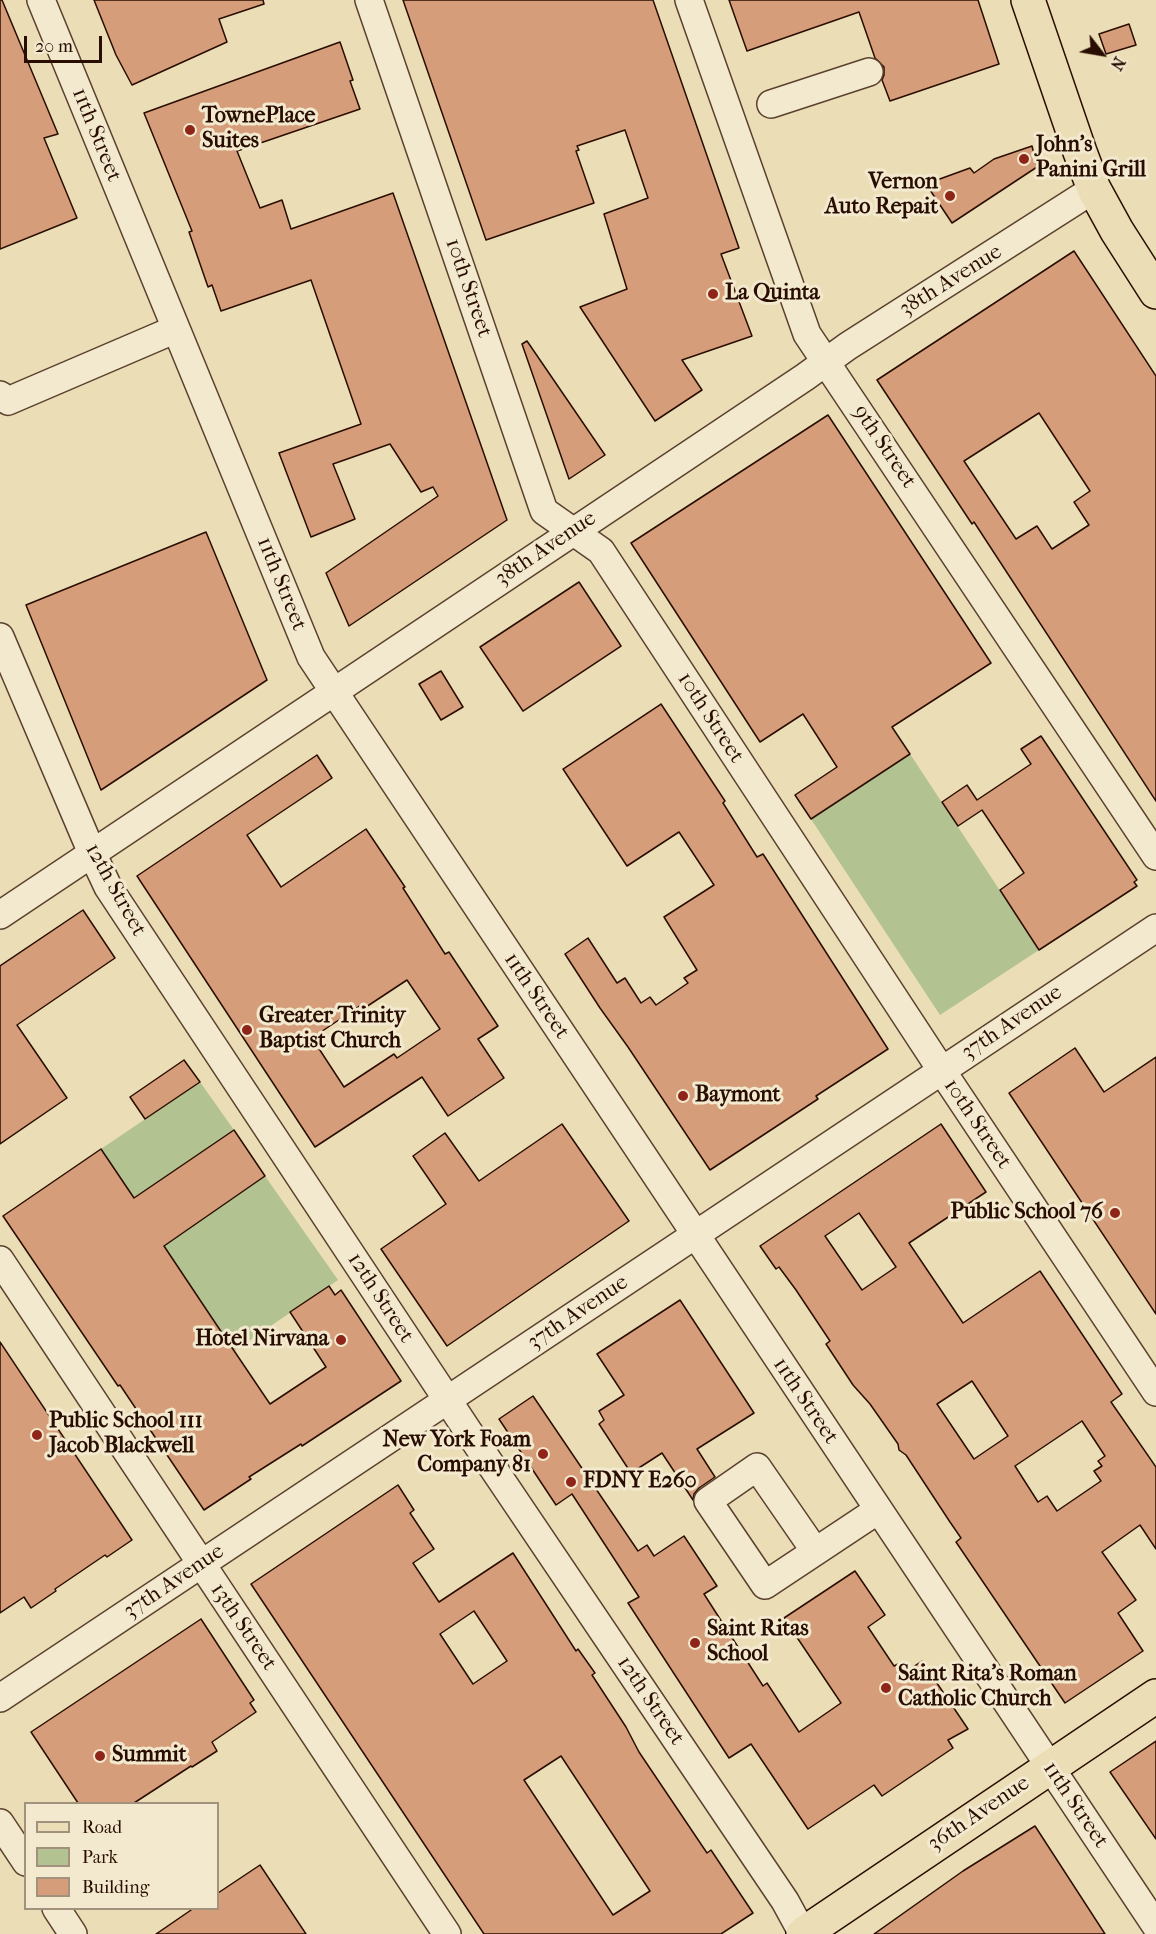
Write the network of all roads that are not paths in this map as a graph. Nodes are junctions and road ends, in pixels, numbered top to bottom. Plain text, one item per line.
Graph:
1 (41, 0) edge
2 (369, 0) edge
3 (690, 0) edge
4 (1028, 0) edge
5 (869, 72) dead end
6 (730, 117) junction
7 (1094, 189) junction
8 (1156, 292) edge
9 (176, 329) junction
10 (827, 362) junction
11 (0, 395) edge
12 (573, 532) junction
13 (0, 637) edge
14 (333, 692) junction
15 (92, 853) junction
16 (1156, 856) edge
17 (0, 915) edge
18 (1156, 928) edge
19 (942, 1071) junction
20 (694, 1235) junction
21 (0, 1260) edge
22 (1156, 1392) edge
23 (448, 1400) junction
24 (878, 1510) junction
25 (815, 1551) dead end
26 (201, 1564) junction
27 (1156, 1696) edge
28 (0, 1698) edge
29 (1050, 1767) junction
30 (0, 1823) edge
31 (24, 1859) edge
32 (57, 1910) edge
33 (1156, 1926) edge
34 (73, 1934) edge
35 (447, 1934) edge
36 (803, 1934) edge

1 - 9 street, 11th Street
2 - 12 street, 10th Street
3 - 6 street, 9th Street
4 - 7 main road
5 - 6 street
6 - 10 street, 9th Street
7 - 8 main road
7 - 10 street, 38th Avenue
9 - 11 street
9 - 14 street, 11th Street
10 - 12 street, 38th Avenue
10 - 16 street, 9th Street
12 - 14 street, 38th Avenue
12 - 19 street, 10th Street
13 - 15 street, 12th Street
14 - 15 street, 38th Avenue
14 - 20 street, 11th Street
15 - 17 street, 38th Avenue
15 - 23 street, 12th Street
18 - 19 street, 37th Avenue
19 - 20 street, 37th Avenue
19 - 22 street, 10th Street
20 - 23 street, 37th Avenue
20 - 24 street, 11th Street
21 - 26 street, 13th Street
23 - 26 street, 37th Avenue
23 - 36 street, 12th Street
24 - 25 street
24 - 29 street, 11th Street
26 - 28 street, 37th Avenue
26 - 35 street, 13th Street
27 - 29 main road, 36th Avenue
29 - 33 street, 11th Street
29 - 36 main road, 36th Avenue
30 - 31 street
32 - 34 street

